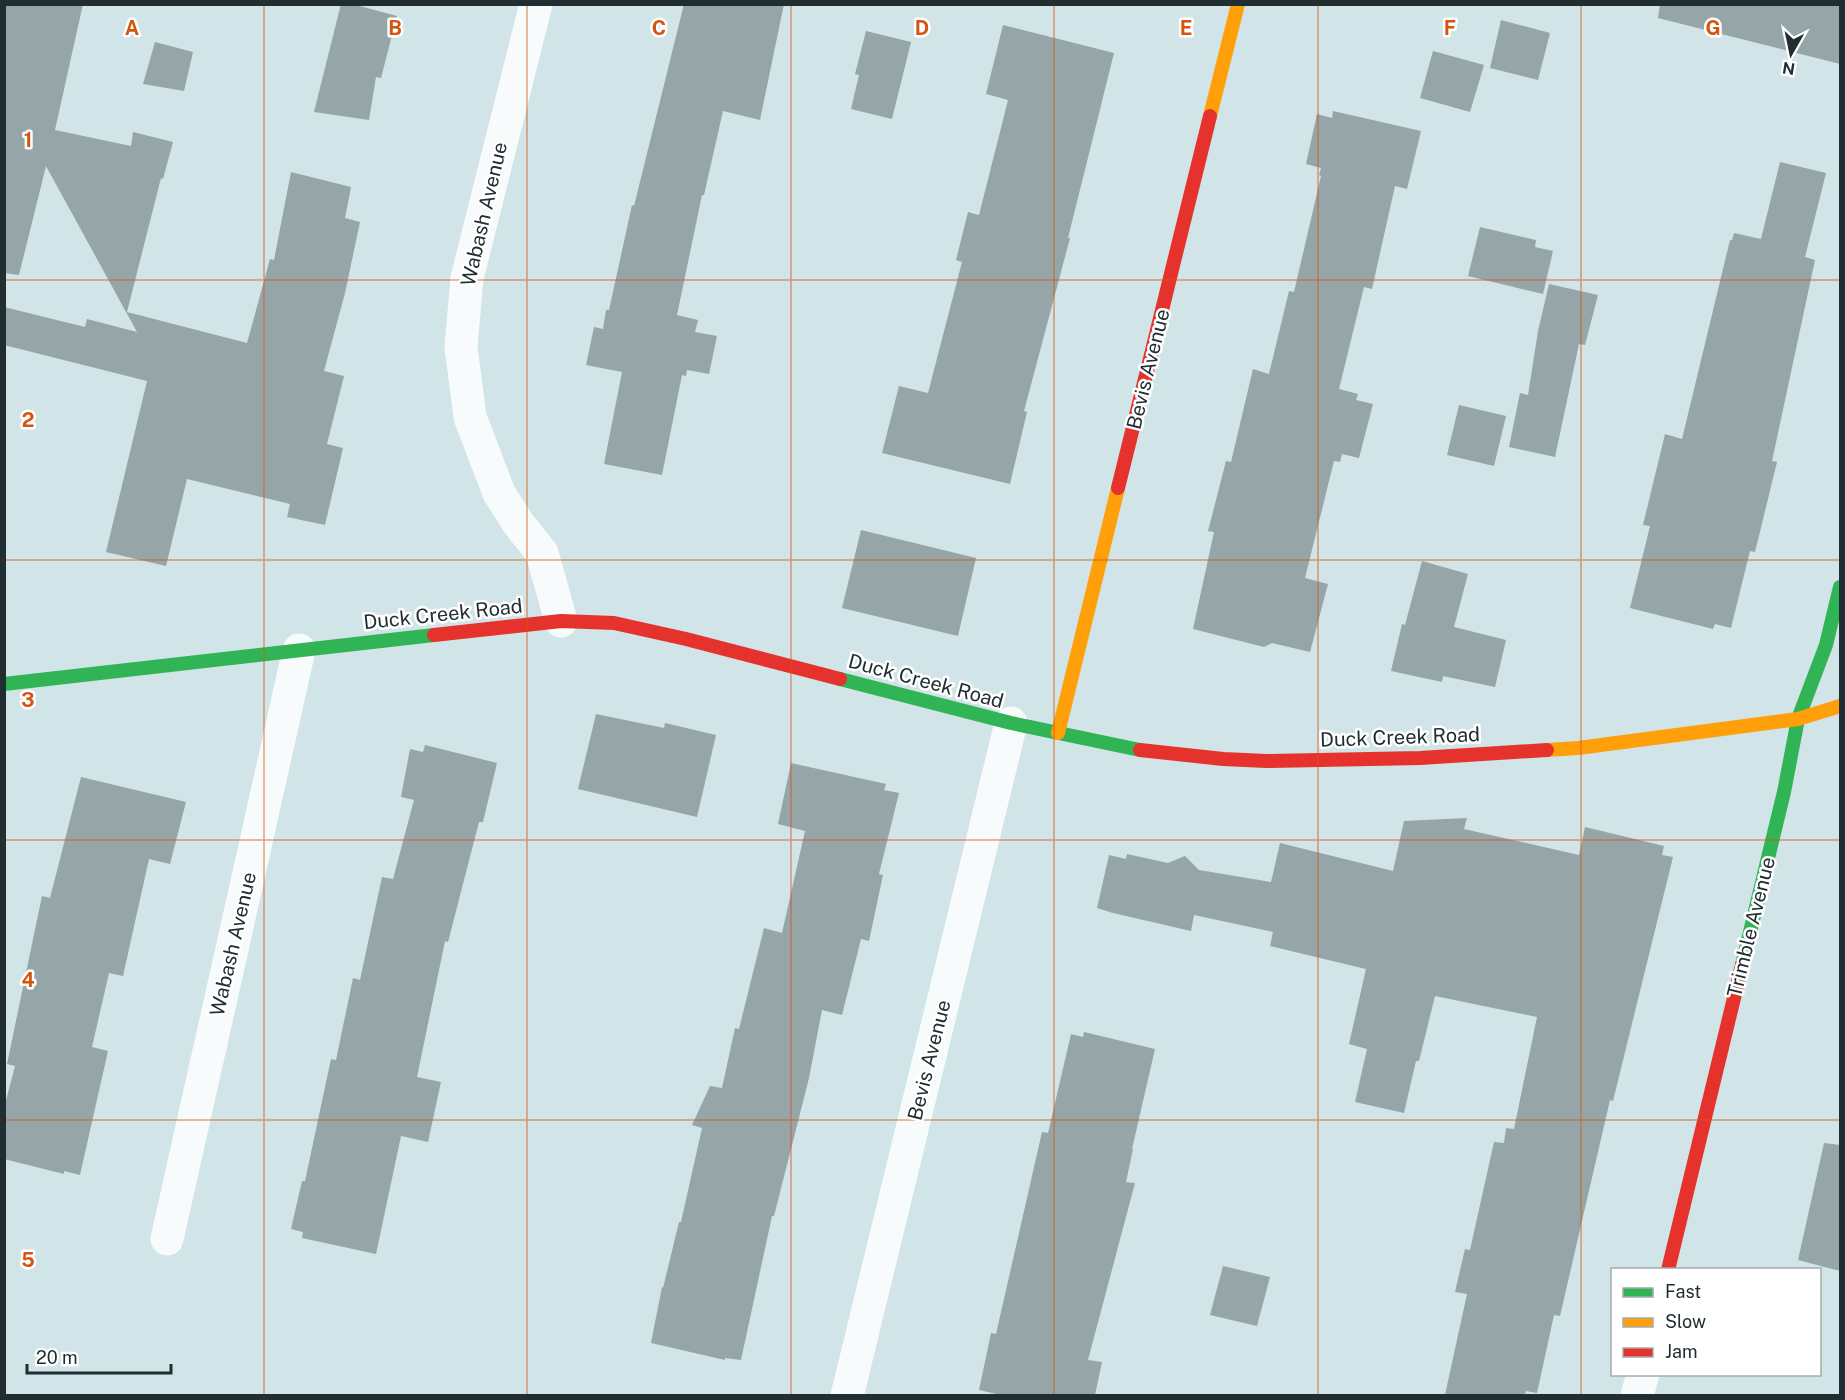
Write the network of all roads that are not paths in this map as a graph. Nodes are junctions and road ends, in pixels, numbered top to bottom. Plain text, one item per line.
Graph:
1 (536, 4) edge
2 (1238, 4) edge
3 (1840, 587) edge
4 (561, 621) junction
5 (299, 650) junction
6 (4, 684) edge
7 (1840, 706) edge
8 (1798, 719) junction
9 (1011, 723) junction
10 (1058, 734) junction
11 (167, 1239) dead end
12 (1668, 1268) edge
13 (1642, 1376) edge
14 (847, 1395) edge
15 (1637, 1395) edge

1 - 4 street, Wabash Avenue
2 - 10 street, Bevis Avenue
3 - 8 street, Trimble Avenue
4 - 5 street, Duck Creek Road
4 - 9 street, Duck Creek Road
5 - 6 street, Duck Creek Road
5 - 11 street, Wabash Avenue
7 - 8 street, Duck Creek Road
8 - 10 street, Duck Creek Road
8 - 12 street, Trimble Avenue
9 - 10 street, Duck Creek Road
9 - 14 street, Bevis Avenue
13 - 15 street

